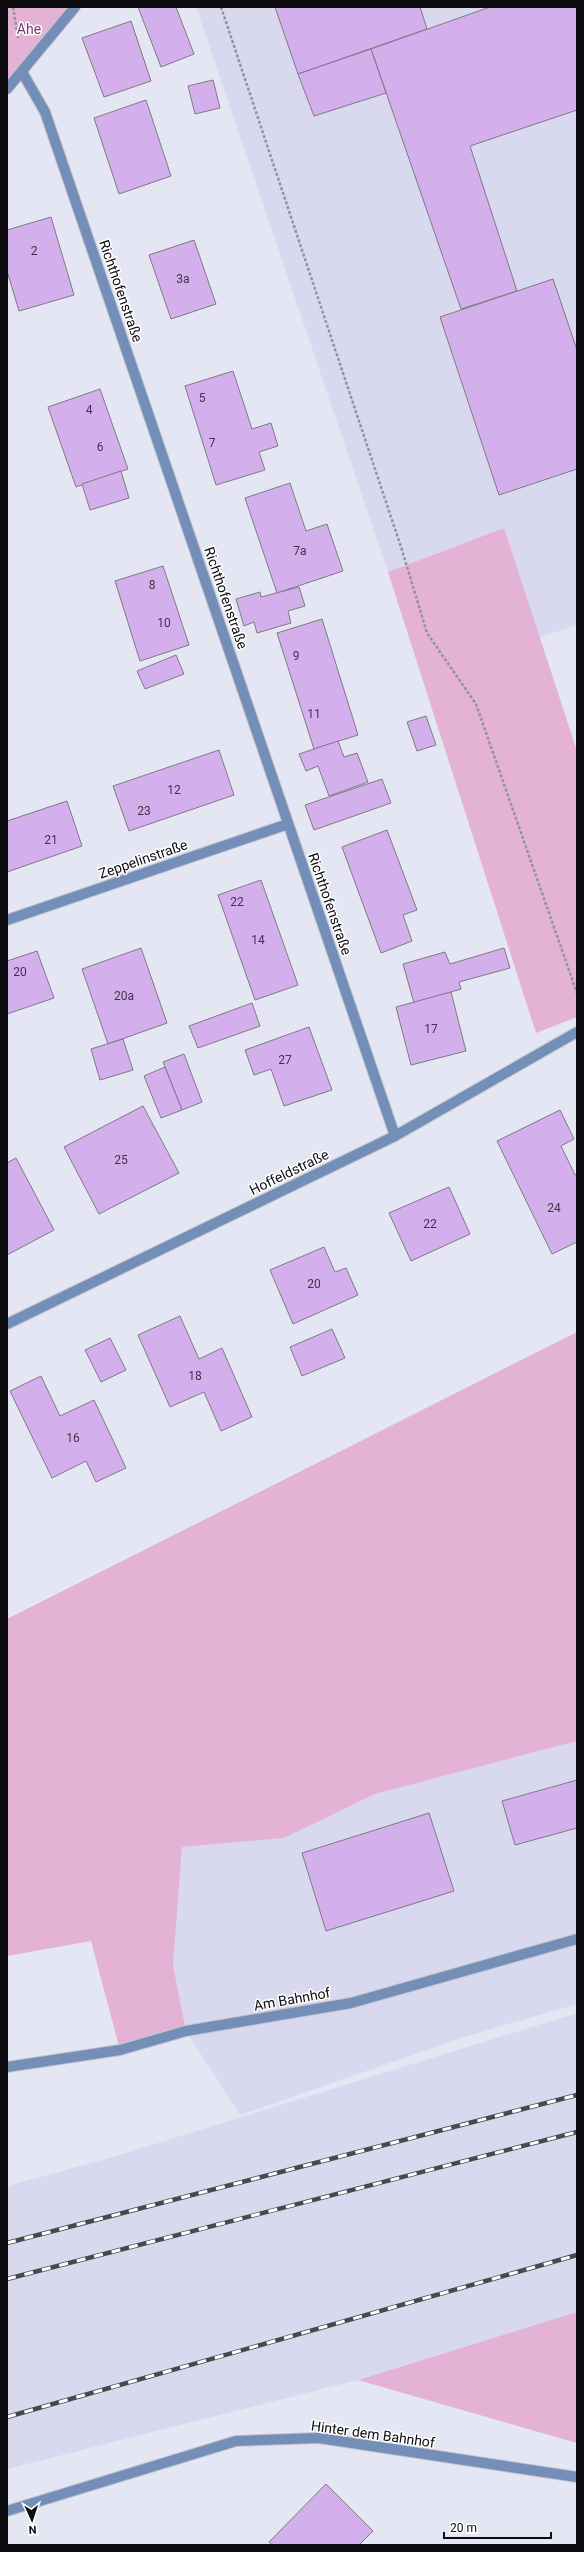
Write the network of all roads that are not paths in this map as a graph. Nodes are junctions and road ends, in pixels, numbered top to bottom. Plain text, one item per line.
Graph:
1 (75, 7) edge
2 (22, 72) junction
3 (7, 89) edge
4 (288, 824) junction
5 (7, 920) edge
6 (577, 1032) edge
7 (395, 1136) junction
8 (7, 1324) edge
9 (577, 1939) edge
10 (7, 2067) edge
11 (577, 2477) edge
12 (7, 2512) edge

1 - 2 street
2 - 3 street
2 - 4 street, Richthofenstraße
4 - 5 street, Zeppelinstraße
4 - 7 street, Richthofenstraße
6 - 7 street, Hoffeldstraße
7 - 8 street, Hoffeldstraße
9 - 10 street, Am Bahnhof
11 - 12 street, Hinter dem Bahnhof

